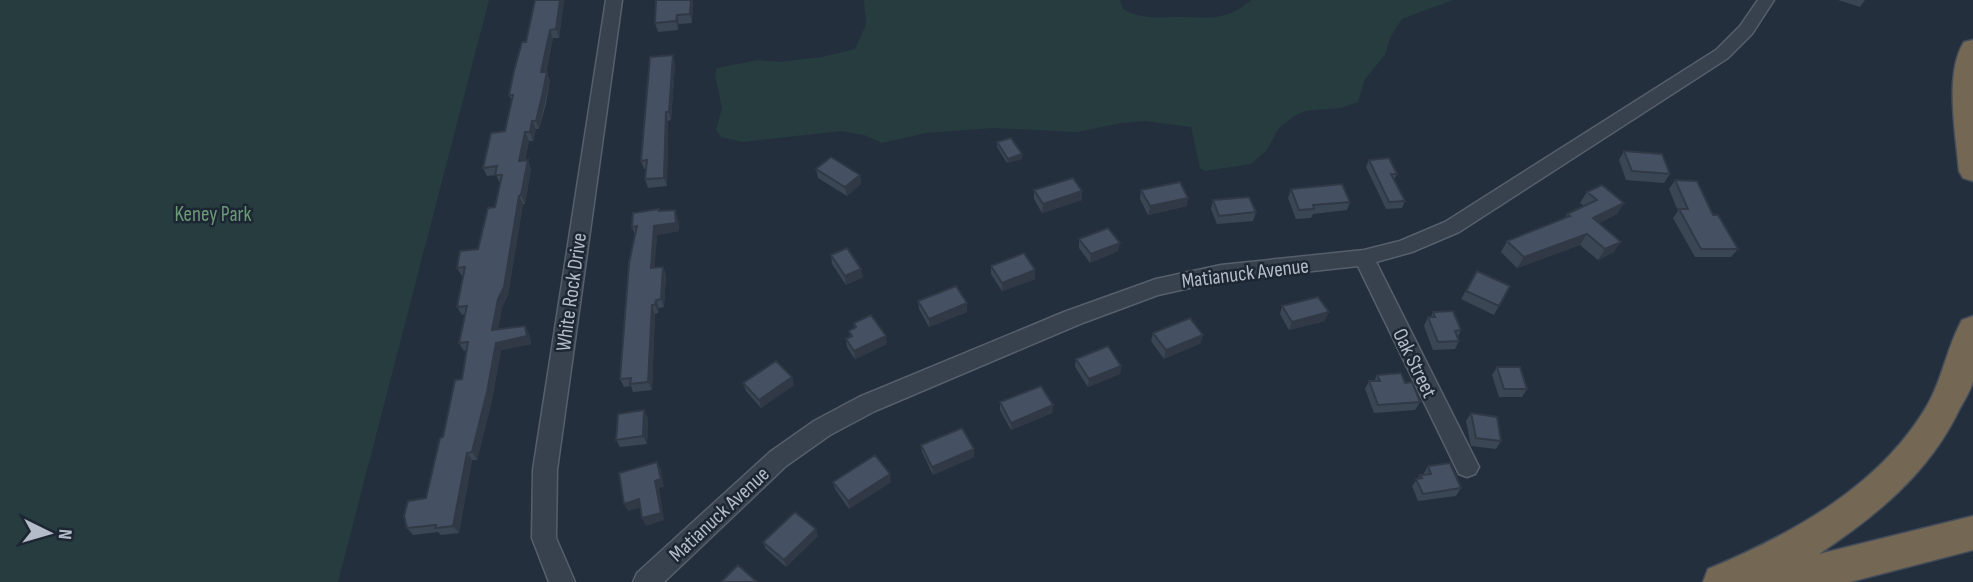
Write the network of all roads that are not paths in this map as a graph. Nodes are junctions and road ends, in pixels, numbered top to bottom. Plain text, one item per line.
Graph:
1 (614, 0) edge
2 (1760, 2) edge
3 (1973, 48) edge
4 (1973, 171) edge
5 (1364, 258) junction
6 (1973, 329) edge
7 (1467, 467) dead end
8 (1973, 533) edge
9 (562, 582) edge
10 (646, 582) edge
11 (1722, 582) edge
12 (1780, 582) edge

1 - 9 street, White Rock Drive
2 - 5 street, Matianuck Avenue
3 - 4 highway
5 - 7 street, Oak Street
5 - 10 street, Matianuck Avenue
6 - 11 highway
8 - 12 highway

